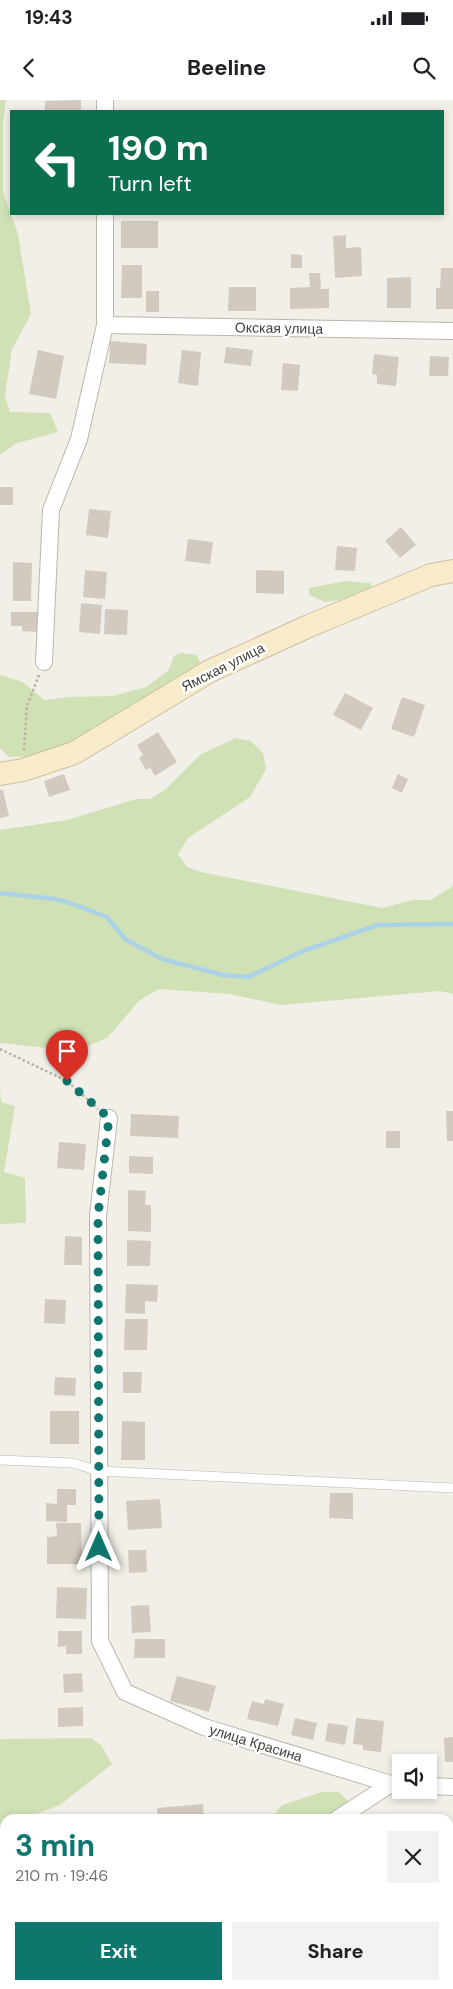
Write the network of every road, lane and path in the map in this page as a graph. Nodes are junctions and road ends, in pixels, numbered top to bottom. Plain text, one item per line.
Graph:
1 (105, 215) edge
2 (105, 325) junction
3 (453, 331) edge
4 (453, 571) edge
5 (44, 662) joint
6 (22, 770) junction
7 (0, 774) edge
8 (0, 1048) edge
9 (109, 1118) joint
10 (0, 1460) edge
11 (98, 1471) junction
12 (453, 1488) edge
13 (392, 1783) edge
14 (392, 1786) edge
15 (437, 1786) edge
16 (453, 1787) edge
17 (345, 1814) edge

1 - 2 street
2 - 3 street, Окская улица
2 - 5 street
4 - 6 street, Ямская улица
5 - 6 path
6 - 7 street, Ямская улица
8 - 9 path
9 - 11 street
10 - 11 lane
11 - 12 lane
11 - 13 street, улица Красина
14 - 17 street, улица Красина
15 - 16 street

